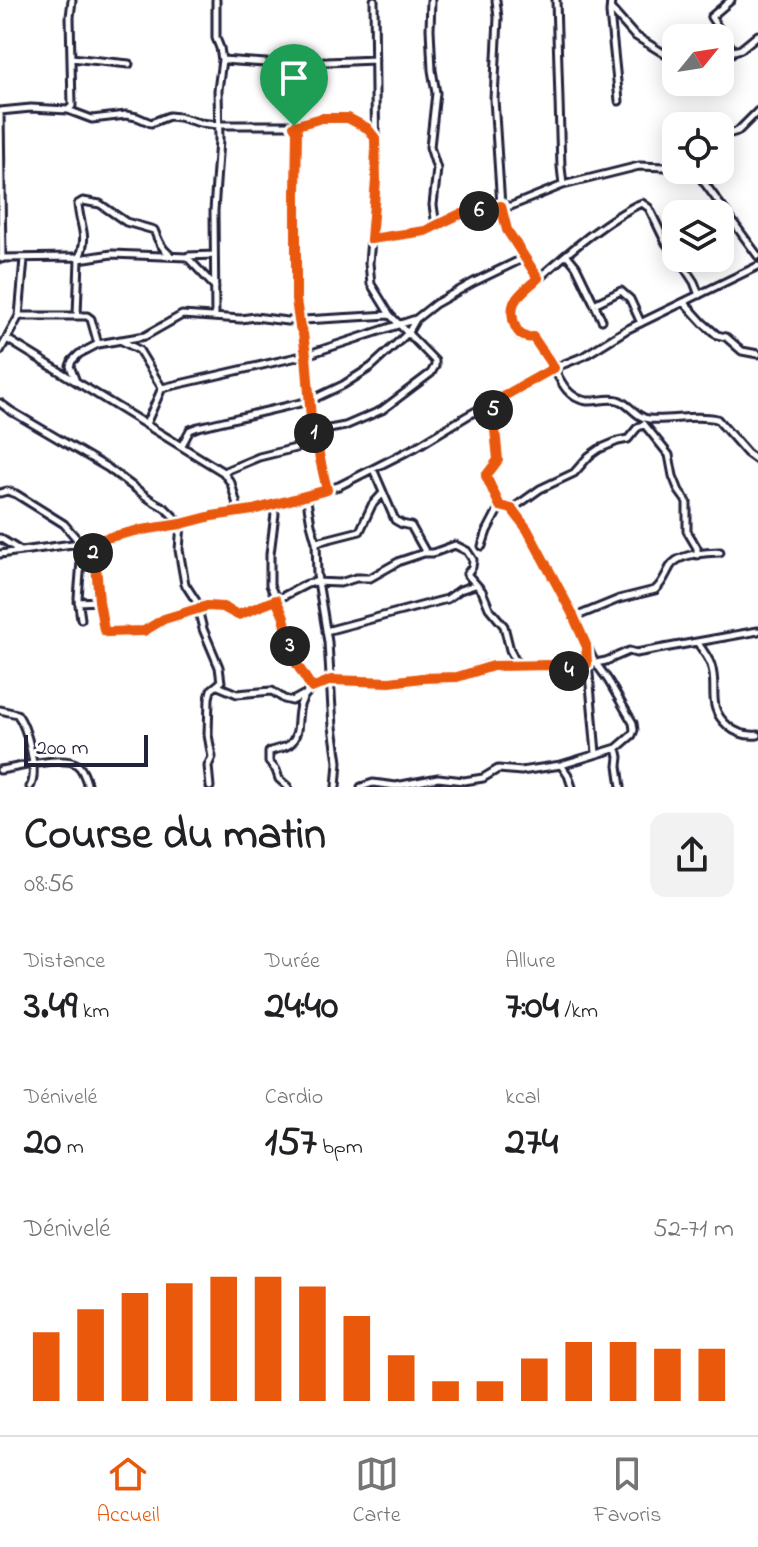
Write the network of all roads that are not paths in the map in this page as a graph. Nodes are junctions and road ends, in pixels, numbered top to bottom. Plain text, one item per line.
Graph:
1 (72, 0) edge
2 (216, 0) edge
3 (374, 0) edge
4 (431, 0) edge
5 (496, 0) edge
6 (556, 0) edge
7 (611, 0) edge
8 (731, 0) edge
9 (610, 8) junction
10 (716, 24) edge
11 (758, 35) edge
12 (662, 52) edge
13 (734, 52) edge
14 (71, 58) junction
15 (222, 60) junction
16 (375, 60) junction
17 (129, 64) dead end
18 (619, 101) dead end
19 (68, 110) junction
20 (758, 111) edge
21 (218, 125) junction
22 (294, 126) junction
23 (734, 132) edge
24 (375, 138) junction
25 (662, 167) edge
26 (705, 184) edge
27 (563, 185) junction
28 (1, 198) edge
29 (501, 206) junction
30 (436, 226) junction
31 (662, 235) edge
32 (371, 239) junction
33 (170, 255) junction
34 (215, 255) junction
35 (567, 255) junction
36 (758, 256) edge
37 (187, 257) junction
38 (1, 258) edge
39 (524, 258) junction
40 (24, 259) junction
41 (79, 259) junction
42 (758, 266) edge
43 (687, 272) edge
44 (538, 278) junction
45 (215, 287) junction
46 (699, 295) junction
47 (684, 302) junction
48 (594, 304) junction
49 (77, 315) junction
50 (390, 315) junction
51 (19, 316) junction
52 (215, 316) junction
53 (299, 319) junction
54 (416, 319) junction
55 (602, 320) dead end
56 (641, 323) junction
57 (400, 325) junction
58 (408, 333) junction
59 (7, 339) junction
60 (118, 340) junction
61 (98, 344) junction
62 (0, 351) edge
63 (758, 354) edge
64 (306, 355) junction
65 (554, 368) junction
66 (75, 379) junction
67 (162, 388) junction
68 (309, 401) junction
69 (0, 403) edge
70 (488, 405) junction
71 (642, 421) junction
72 (146, 424) junction
73 (313, 432) junction
74 (316, 443) junction
75 (182, 445) junction
76 (758, 461) edge
77 (373, 469) junction
78 (223, 472) junction
79 (327, 490) junction
80 (0, 493) edge
81 (383, 493) junction
82 (306, 495) junction
83 (271, 504) junction
84 (500, 506) junction
85 (512, 509) junction
86 (239, 512) junction
87 (181, 524) junction
88 (0, 538) edge
89 (94, 541) junction
90 (78, 542) junction
91 (316, 542) junction
92 (482, 546) dead end
93 (21, 551) junction
94 (720, 552) dead end
95 (426, 553) junction
96 (0, 554) edge
97 (697, 555) junction
98 (320, 583) junction
99 (475, 585) junction
100 (276, 600) junction
101 (99, 601) junction
102 (78, 602) junction
103 (197, 609) junction
104 (575, 617) junction
105 (81, 619) dead end
106 (326, 631) junction
107 (758, 631) edge
108 (697, 642) junction
109 (586, 645) junction
110 (594, 661) junction
111 (587, 664) junction
112 (518, 666) junction
113 (331, 680) junction
114 (218, 686) junction
115 (312, 688) junction
116 (305, 694) junction
117 (0, 710) edge
118 (758, 735) edge
119 (617, 748) junction
120 (596, 753) junction
121 (32, 765) junction
122 (561, 765) junction
123 (0, 770) edge
124 (454, 784) edge
125 (30, 787) edge
126 (88, 787) edge
127 (210, 787) edge
128 (288, 787) edge
129 (336, 787) edge
130 (361, 787) edge
131 (572, 787) edge
132 (621, 787) edge

1 - 14 street
2 - 15 street
3 - 16 street
4 - 30 street
5 - 29 street
6 - 27 street
7 - 9 street
8 - 10 street
9 - 12 street
9 - 18 street
11 - 13 street
14 - 17 street
14 - 19 street
15 - 16 street
15 - 21 street
16 - 24 street
19 - 21 street
19 - 28 street
20 - 23 street
21 - 22 street
21 - 34 street
22 - 24 street
22 - 53 street
24 - 32 street
25 - 27 street
26 - 36 street
27 - 29 street
28 - 38 street
29 - 30 street
29 - 39 street
30 - 32 street
31 - 35 street
32 - 50 street
33 - 37 street
33 - 41 street
33 - 41 street
34 - 37 street
34 - 45 street
35 - 44 street
35 - 48 street
37 - 45 street
38 - 40 street
39 - 44 street
39 - 54 street
40 - 41 street
40 - 51 street
41 - 49 street
42 - 46 street
43 - 46 street
44 - 65 street
45 - 52 street
46 - 47 street
47 - 56 street
47 - 63 street
48 - 55 street
48 - 56 street
49 - 51 street
49 - 61 street
50 - 53 street
50 - 57 street
51 - 59 street
52 - 53 street
52 - 60 street
53 - 64 street
54 - 57 street
54 - 58 street
56 - 65 street
57 - 58 street
57 - 64 street
58 - 68 street
58 - 73 street
59 - 62 street
59 - 66 street
60 - 61 street
60 - 67 street
61 - 66 street
64 - 67 street
64 - 68 street
65 - 70 street
65 - 71 street
66 - 72 street
67 - 72 street
68 - 73 street
68 - 75 street
69 - 87 street
70 - 77 street
70 - 84 street
71 - 76 street
71 - 85 street
71 - 97 street
72 - 75 street
73 - 74 street
74 - 78 street
74 - 79 street
75 - 78 street
77 - 79 street
77 - 81 street
78 - 86 street
79 - 82 street
80 - 90 street
81 - 91 street
81 - 95 street
82 - 83 street
82 - 91 street
83 - 86 street
83 - 100 street
84 - 85 street
84 - 92 street
85 - 104 street
86 - 87 street
87 - 89 street
87 - 103 street
88 - 93 street
89 - 90 street
89 - 101 street
90 - 93 street
90 - 102 street
91 - 98 street
93 - 96 street
94 - 97 street
95 - 98 street
95 - 99 street
97 - 104 street
98 - 100 street
98 - 106 street
99 - 106 street
99 - 112 street
100 - 103 street
100 - 115 street
101 - 102 street
101 - 103 street
102 - 105 street
103 - 114 street
104 - 109 street
106 - 113 street
107 - 108 street
108 - 110 street
108 - 118 street
109 - 110 street
109 - 111 street
110 - 111 street
110 - 119 street
111 - 112 street
111 - 120 street
112 - 113 street
113 - 115 street
113 - 129 street
114 - 116 street
114 - 127 street
115 - 116 street
116 - 128 street
117 - 121 street
119 - 120 street
119 - 132 street
120 - 122 street
121 - 123 street
121 - 125 street
121 - 126 street
122 - 124 street
122 - 131 street
124 - 130 street

